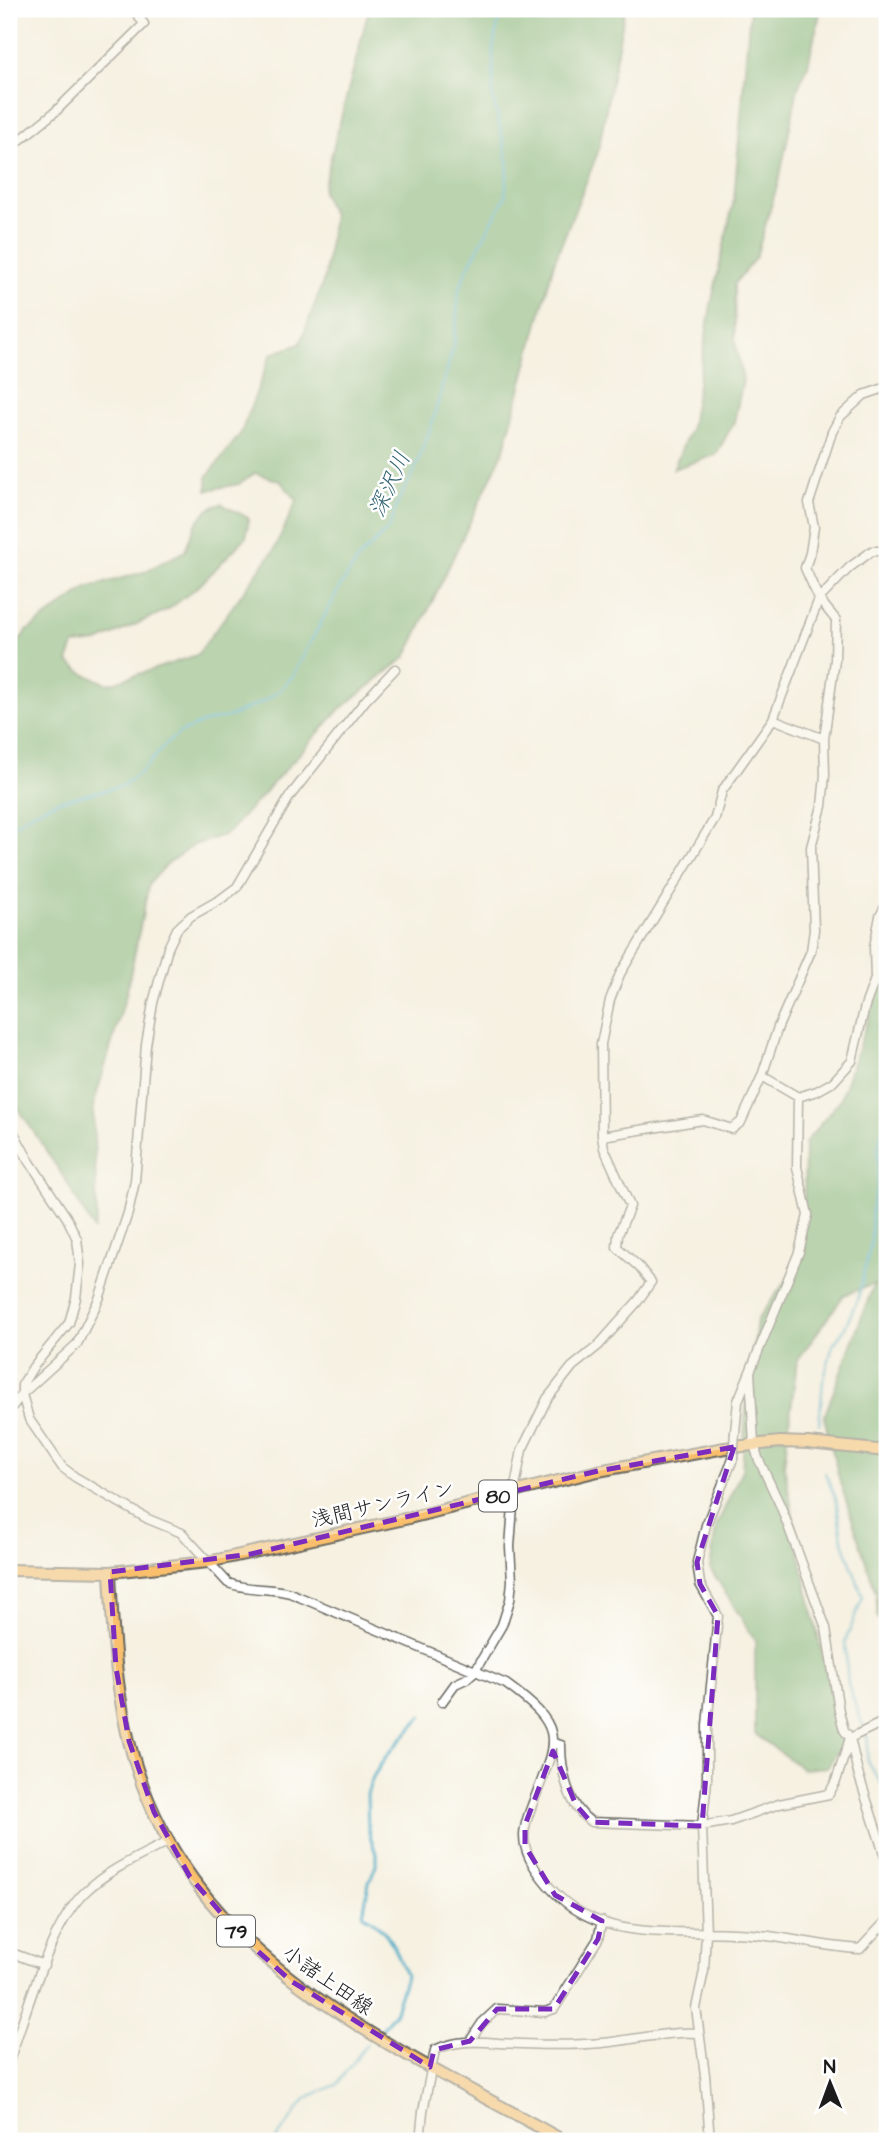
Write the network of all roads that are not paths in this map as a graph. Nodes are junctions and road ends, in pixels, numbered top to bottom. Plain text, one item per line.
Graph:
1 (133, 9) edge
2 (9, 149) edge
3 (887, 387) edge
4 (887, 551) edge
5 (819, 599) junction
6 (394, 668) dead end
7 (773, 719) junction
8 (824, 739) junction
9 (887, 903) edge
10 (762, 1076) junction
11 (798, 1097) junction
12 (9, 1124) edge
13 (602, 1136) junction
14 (750, 1372) junction
15 (22, 1394) junction
16 (9, 1411) edge
17 (754, 1444) junction
18 (887, 1451) edge
19 (514, 1492) junction
20 (208, 1562) junction
21 (9, 1570) edge
22 (110, 1572) junction
23 (475, 1671) junction
24 (442, 1702) dead end
25 (887, 1720) edge
26 (850, 1738) junction
27 (554, 1743) junction
28 (702, 1826) junction
29 (169, 1841) junction
30 (887, 1863) edge
31 (887, 1920) edge
32 (602, 1921) junction
33 (706, 1933) junction
34 (9, 1952) edge
35 (44, 1965) junction
36 (699, 2034) junction
37 (470, 2041) junction
38 (9, 2061) edge
39 (430, 2067) junction
40 (420, 2141) edge
41 (564, 2141) edge
42 (710, 2141) edge

1 - 2 street
3 - 5 street
4 - 5 street
5 - 7 street
5 - 8 street
6 - 15 street
7 - 8 street
7 - 13 street
8 - 10 street
9 - 11 street
10 - 11 street
10 - 13 street
11 - 14 street
12 - 15 street
13 - 19 street
14 - 17 street
14 - 28 street, bridge
15 - 16 street
15 - 20 street
17 - 18 main road, 浅間サンライン / 80
17 - 19 main road, 浅間サンライン / 80
17 - 26 street
19 - 20 main road, 浅間サンライン / 80
19 - 23 street
20 - 22 main road, 浅間サンライン / 80
20 - 23 street
21 - 22 main road, 浅間サンライン
22 - 29 main road, 小諸上田線 / 79
23 - 24 street
23 - 27 street
25 - 26 street
26 - 28 street
26 - 30 street
27 - 28 street
27 - 32 street
28 - 33 street
29 - 35 street
29 - 39 main road, 小諸上田線 / 79
31 - 33 street
32 - 33 street
32 - 37 street
33 - 36 street
34 - 35 street
35 - 38 street
36 - 37 street
36 - 42 street
37 - 39 street
39 - 40 street
39 - 41 main road, 小諸上田線 / 79

